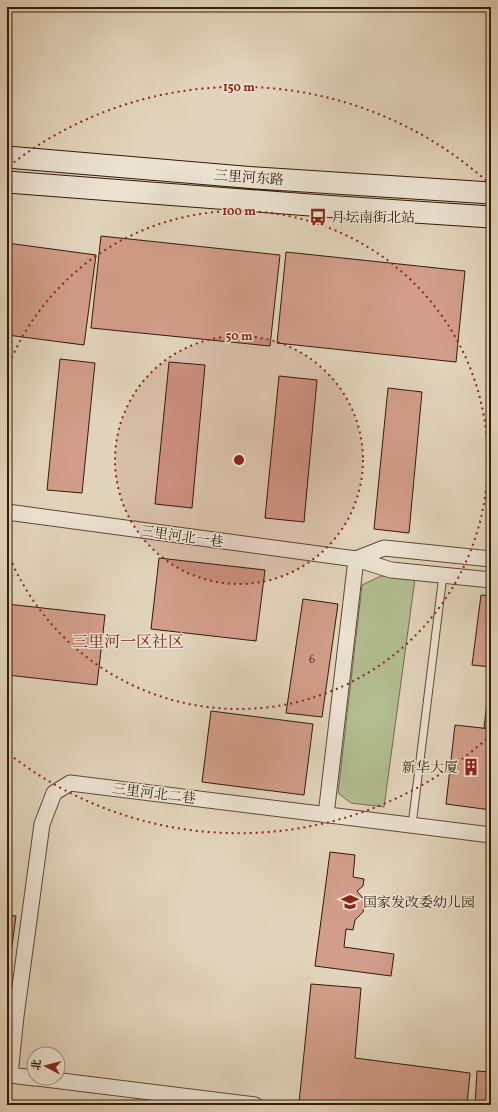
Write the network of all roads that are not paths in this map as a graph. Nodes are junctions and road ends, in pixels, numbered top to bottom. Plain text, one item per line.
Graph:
1 (7, 156) edge
2 (7, 182) edge
3 (491, 193) edge
4 (491, 217) edge
5 (7, 512) edge
6 (356, 559) junction
7 (491, 559) edge
8 (443, 575) junction
9 (491, 580) edge
10 (326, 815) junction
11 (412, 825) junction
12 (491, 835) edge
13 (12, 1015) edge
14 (26, 1077) edge
15 (66, 1081) edge
16 (255, 1105) edge

1 - 3 main road, 三里河东路
2 - 4 main road, 三里河东路
5 - 6 street, 三里河北一巷
6 - 7 street, 三里河北一巷
6 - 8 street, 三里河北一巷
6 - 10 street
8 - 9 street, 三里河北一巷
8 - 11 lane
10 - 11 street, 三里河北二巷
10 - 13 street, 三里河北二巷
11 - 12 street, 三里河北二巷
13 - 14 street, 三里河北二巷
15 - 16 street

